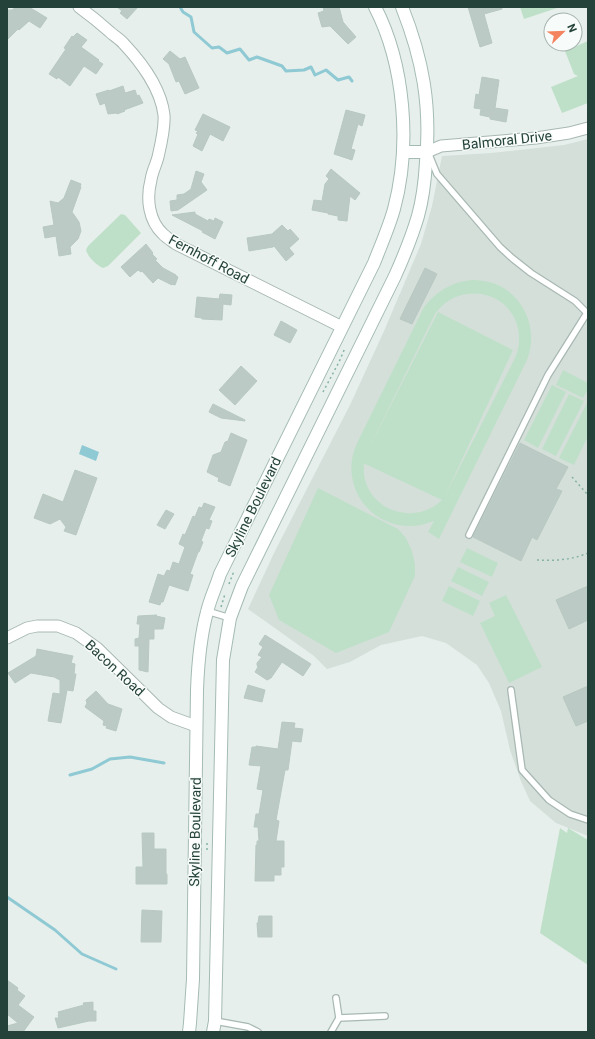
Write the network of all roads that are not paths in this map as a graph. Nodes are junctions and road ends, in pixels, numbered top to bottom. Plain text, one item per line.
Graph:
1 (79, 7) edge
2 (375, 7) edge
3 (402, 7) edge
4 (588, 128) edge
5 (403, 152) junction
6 (427, 152) junction
7 (588, 313) edge
8 (342, 327) junction
9 (469, 535) dead end
10 (207, 611) junction
11 (230, 618) junction
12 (7, 638) edge
13 (511, 690) dead end
14 (196, 726) junction
15 (588, 820) edge
16 (336, 998) dead end
17 (385, 1016) dead end
18 (339, 1018) junction
19 (214, 1026) edge
20 (189, 1032) edge
21 (258, 1032) edge
22 (331, 1032) edge

1 - 8 street, Fernhoff Road
2 - 5 main road, Skyline Boulevard
3 - 6 main road, Skyline Boulevard
4 - 6 street, Balmoral Drive
5 - 6 main road
5 - 8 main road, Skyline Boulevard
6 - 7 lane
6 - 11 main road, Skyline Boulevard
7 - 9 lane
8 - 10 main road, Skyline Boulevard
10 - 11 lane
10 - 14 main road, Skyline Boulevard
11 - 19 main road, Skyline Boulevard
12 - 14 street, Bacon Road
13 - 15 lane
14 - 20 main road, Skyline Boulevard
16 - 18 lane
17 - 18 lane
18 - 22 lane
19 - 21 lane

